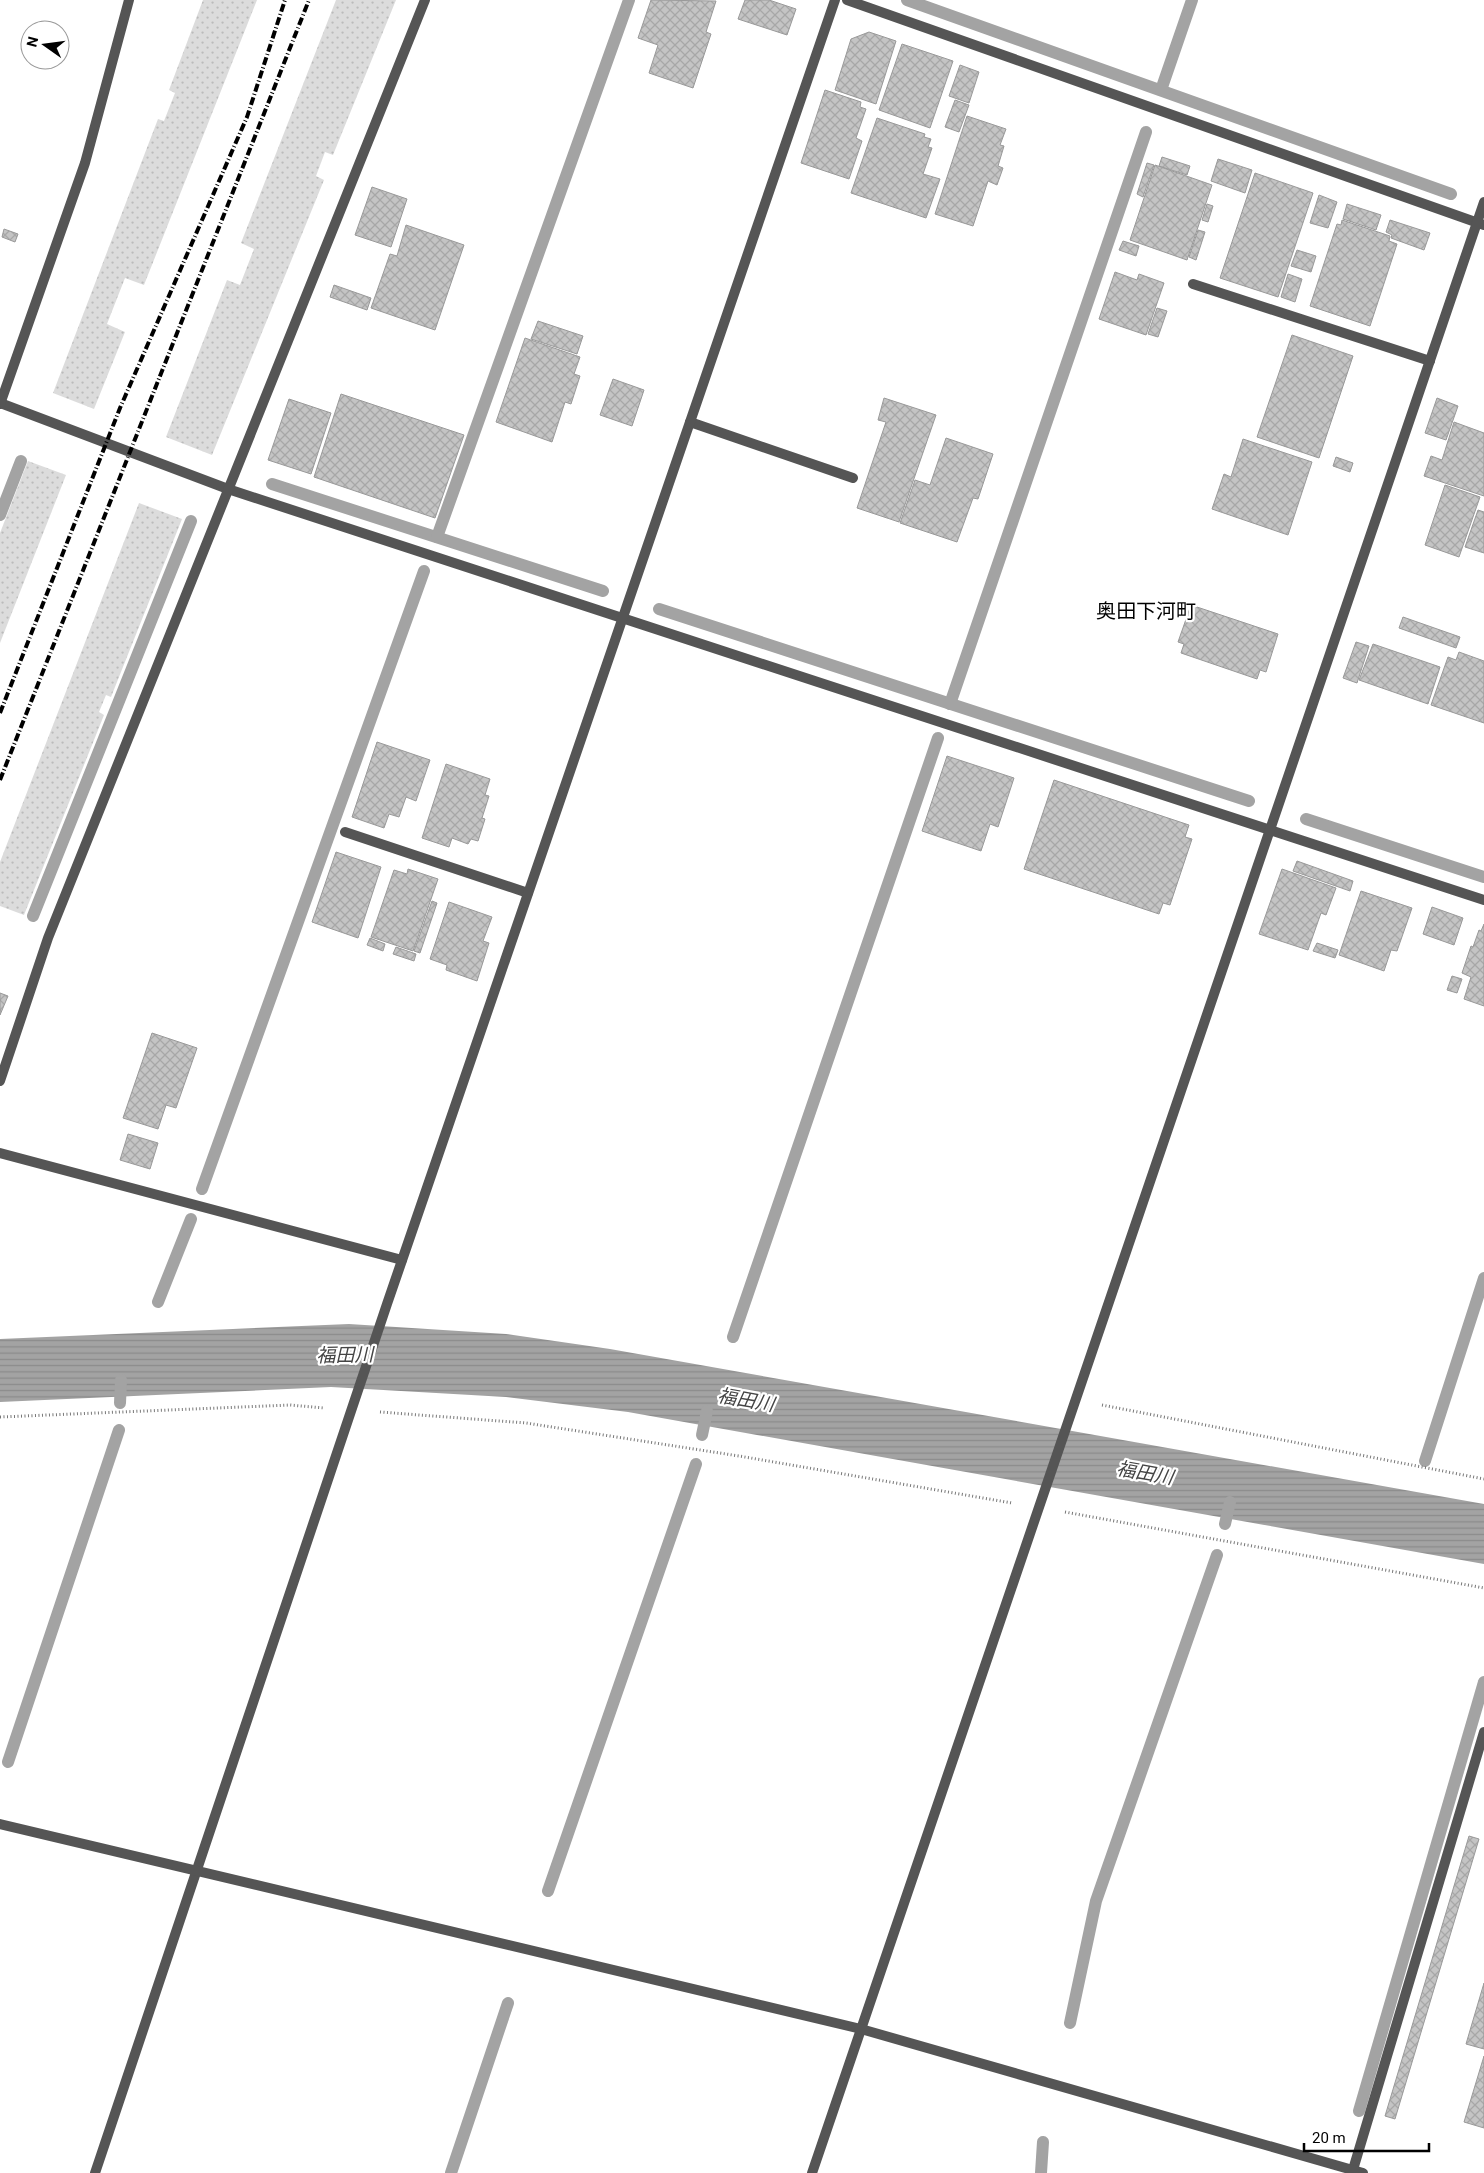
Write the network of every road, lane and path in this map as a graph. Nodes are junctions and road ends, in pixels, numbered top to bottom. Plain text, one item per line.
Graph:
1 (129, 0) edge
2 (425, 0) edge
3 (835, 0) edge
4 (847, 0) edge
5 (1484, 202) edge
6 (1481, 224) edge
7 (1193, 284) dead end
8 (1430, 361) junction
9 (0, 403) edge
10 (690, 422) junction
11 (853, 478) dead end
12 (228, 490) junction
13 (622, 618) junction
14 (1270, 830) junction
15 (345, 832) dead end
16 (528, 893) junction
17 (1484, 900) edge
18 (0, 1081) edge
19 (0, 1153) edge
20 (402, 1260) junction
21 (1076, 1400) junction
22 (352, 1410) junction
23 (0, 1417) edge
24 (1484, 1479) edge
25 (1037, 1507) junction
26 (1484, 1588) edge
27 (1484, 1732) edge
28 (0, 1824) edge
29 (198, 1872) junction
30 (862, 2029) junction
31 (1352, 2171) edge
32 (95, 2173) edge
33 (812, 2173) edge
34 (1364, 2173) edge

1 - 9 street
2 - 12 street
3 - 10 street
4 - 6 street
5 - 6 street
6 - 8 street
7 - 8 street
8 - 14 street
9 - 12 street
10 - 11 street
10 - 13 street
12 - 13 street
12 - 18 street
13 - 14 street
13 - 16 street
14 - 17 street
14 - 21 street
15 - 16 street
16 - 20 street
19 - 20 street
20 - 22 street
21 - 24 path
21 - 25 street
22 - 23 path
22 - 25 path
22 - 29 street
25 - 26 path
25 - 30 street
27 - 31 street
28 - 29 street
29 - 30 street
29 - 32 street
30 - 31 street
30 - 33 street
31 - 34 street

